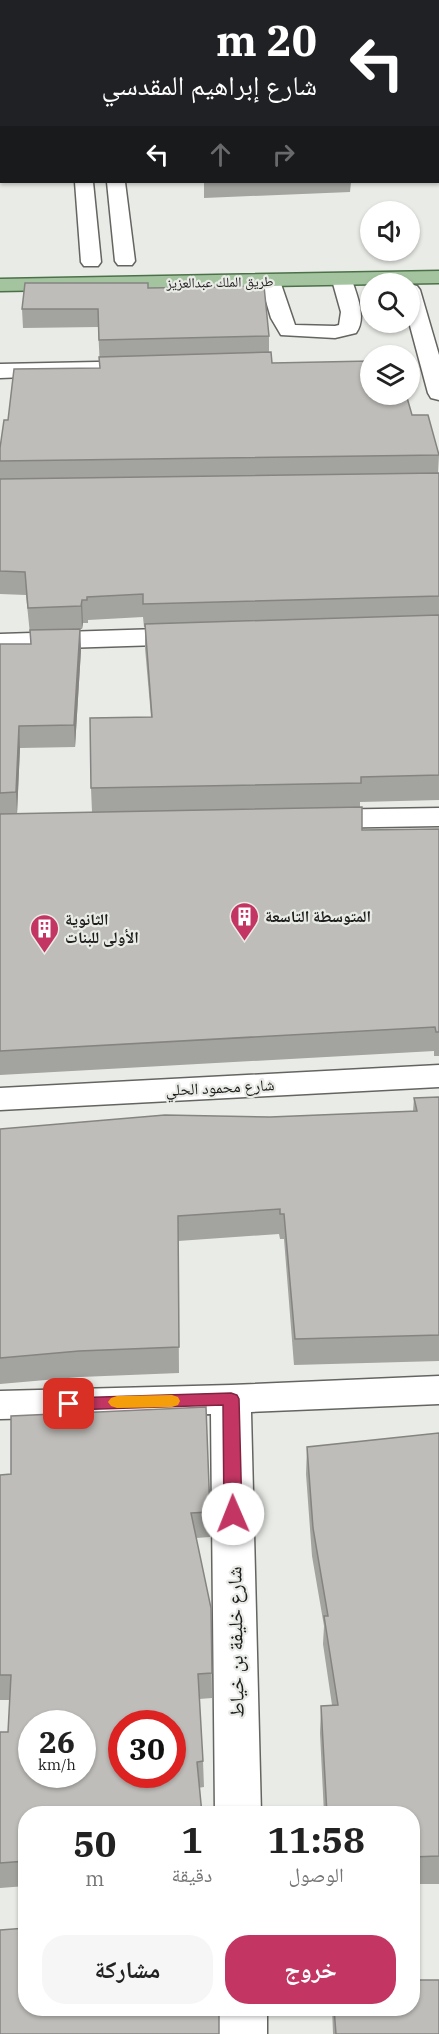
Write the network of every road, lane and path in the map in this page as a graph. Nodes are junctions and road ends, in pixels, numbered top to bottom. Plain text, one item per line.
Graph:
1 (84, 183) edge
2 (116, 183) edge
3 (125, 261) junction
4 (146, 261) dead end
5 (68, 262) dead end
6 (91, 262) junction
7 (189, 262) dead end
8 (439, 275) edge
9 (342, 280) junction
10 (270, 281) junction
11 (360, 281) edge
12 (420, 281) edge
13 (0, 285) edge
14 (420, 360) edge
15 (165, 366) edge
16 (0, 371) edge
17 (439, 393) edge
18 (214, 635) edge
19 (0, 642) edge
20 (439, 817) edge
21 (285, 820) edge
22 (439, 1076) edge
23 (0, 1099) edge
24 (439, 1390) edge
25 (231, 1399) junction
26 (0, 1406) edge
27 (238, 1806) edge
28 (242, 2016) edge
29 (242, 2034) edge

1 - 6 street
2 - 3 street
3 - 4 main road, طريق الملك عبدالعزيز
3 - 6 main road, طريق الملك عبدالعزيز
5 - 6 main road, طريق الملك عبدالعزيز
7 - 8 main road
8 - 12 main road, طريق الملك عبدالعزيز
9 - 10 main road, طريق الملك عبدالعزيز
9 - 10 street
9 - 11 main road, طريق الملك عبدالعزيز
10 - 13 main road, طريق الملك عبدالعزيز
14 - 17 street
15 - 16 street
18 - 19 street
20 - 21 street
22 - 23 street, شارع محمود الحلي
24 - 25 street
25 - 26 street
25 - 27 street, شارع خليفة بن خياط
28 - 29 street

